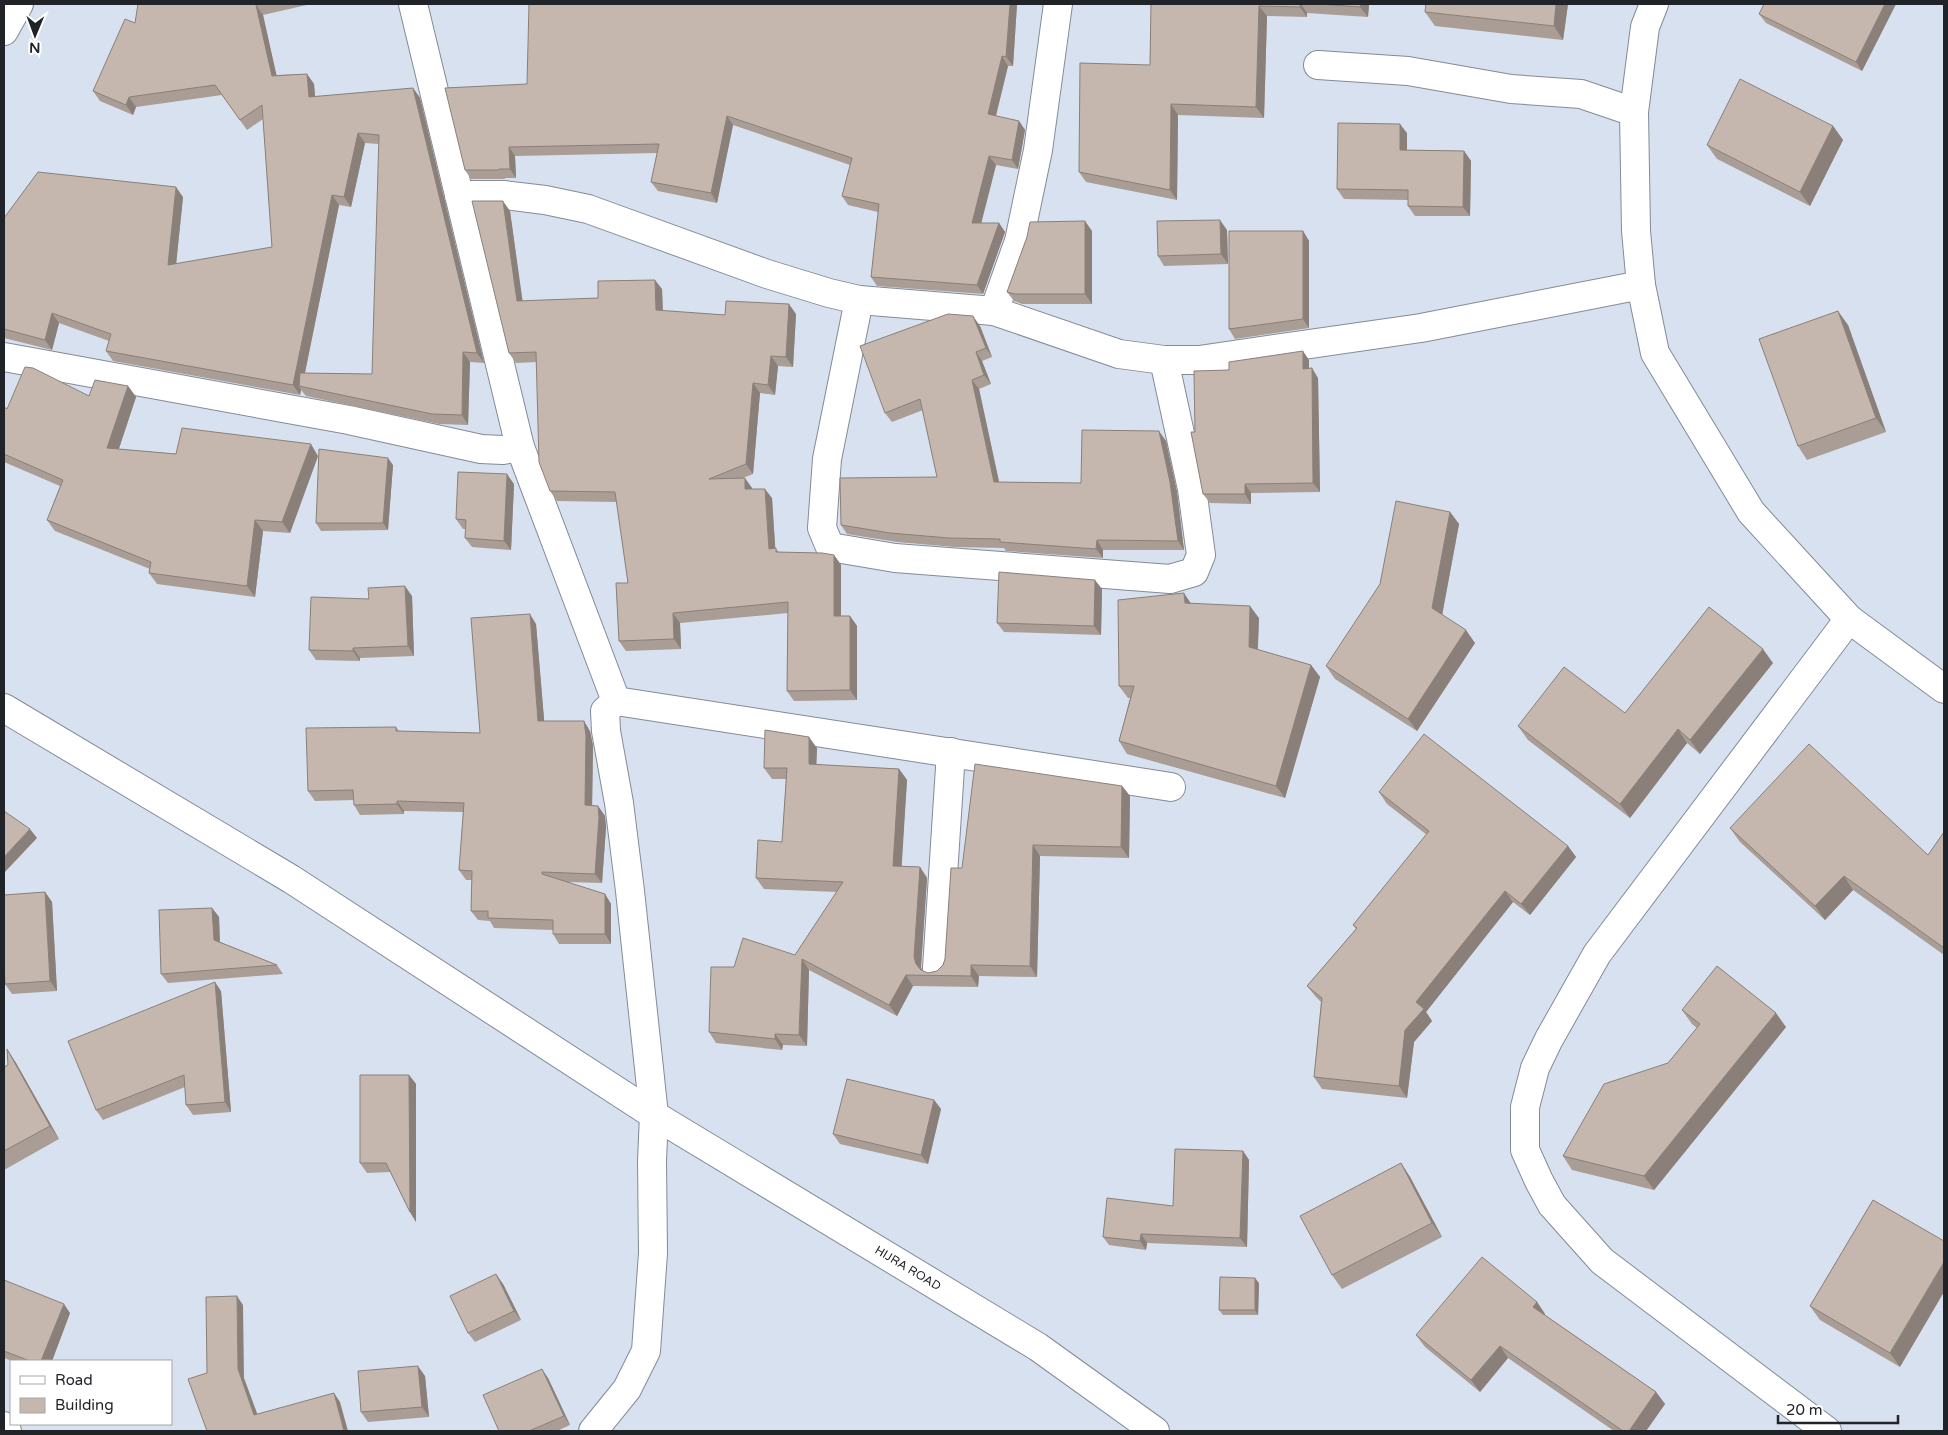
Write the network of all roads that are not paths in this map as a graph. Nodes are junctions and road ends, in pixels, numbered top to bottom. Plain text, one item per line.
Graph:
1 (19, 4) edge
2 (413, 4) edge
3 (1058, 4) edge
4 (1654, 4) edge
5 (4, 31) edge
6 (1318, 64) dead end
7 (1634, 112) junction
8 (459, 195) junction
9 (1640, 285) junction
10 (858, 300) junction
11 (994, 311) junction
12 (4, 358) edge
13 (1164, 360) junction
14 (520, 447) junction
15 (1849, 619) junction
16 (1944, 689) edge
17 (616, 702) junction
18 (4, 708) edge
19 (951, 752) junction
20 (1171, 787) dead end
21 (937, 968) edge
22 (654, 1115) junction
23 (4, 1426) edge
24 (7, 1431) edge
25 (593, 1431) edge
26 (1155, 1431) edge
27 (1827, 1431) edge

1 - 5 street
2 - 8 street
3 - 11 street
4 - 7 street
6 - 7 street
7 - 9 street
8 - 10 street
8 - 14 street
9 - 13 street
9 - 15 street
10 - 11 street
10 - 13 street
11 - 13 street
12 - 14 street
14 - 17 street
15 - 16 street
15 - 27 street
17 - 19 street
17 - 22 street
18 - 22 street, HIJRA ROAD
19 - 20 street
19 - 21 street
22 - 25 street
22 - 26 street, HIJRA ROAD
23 - 24 street

